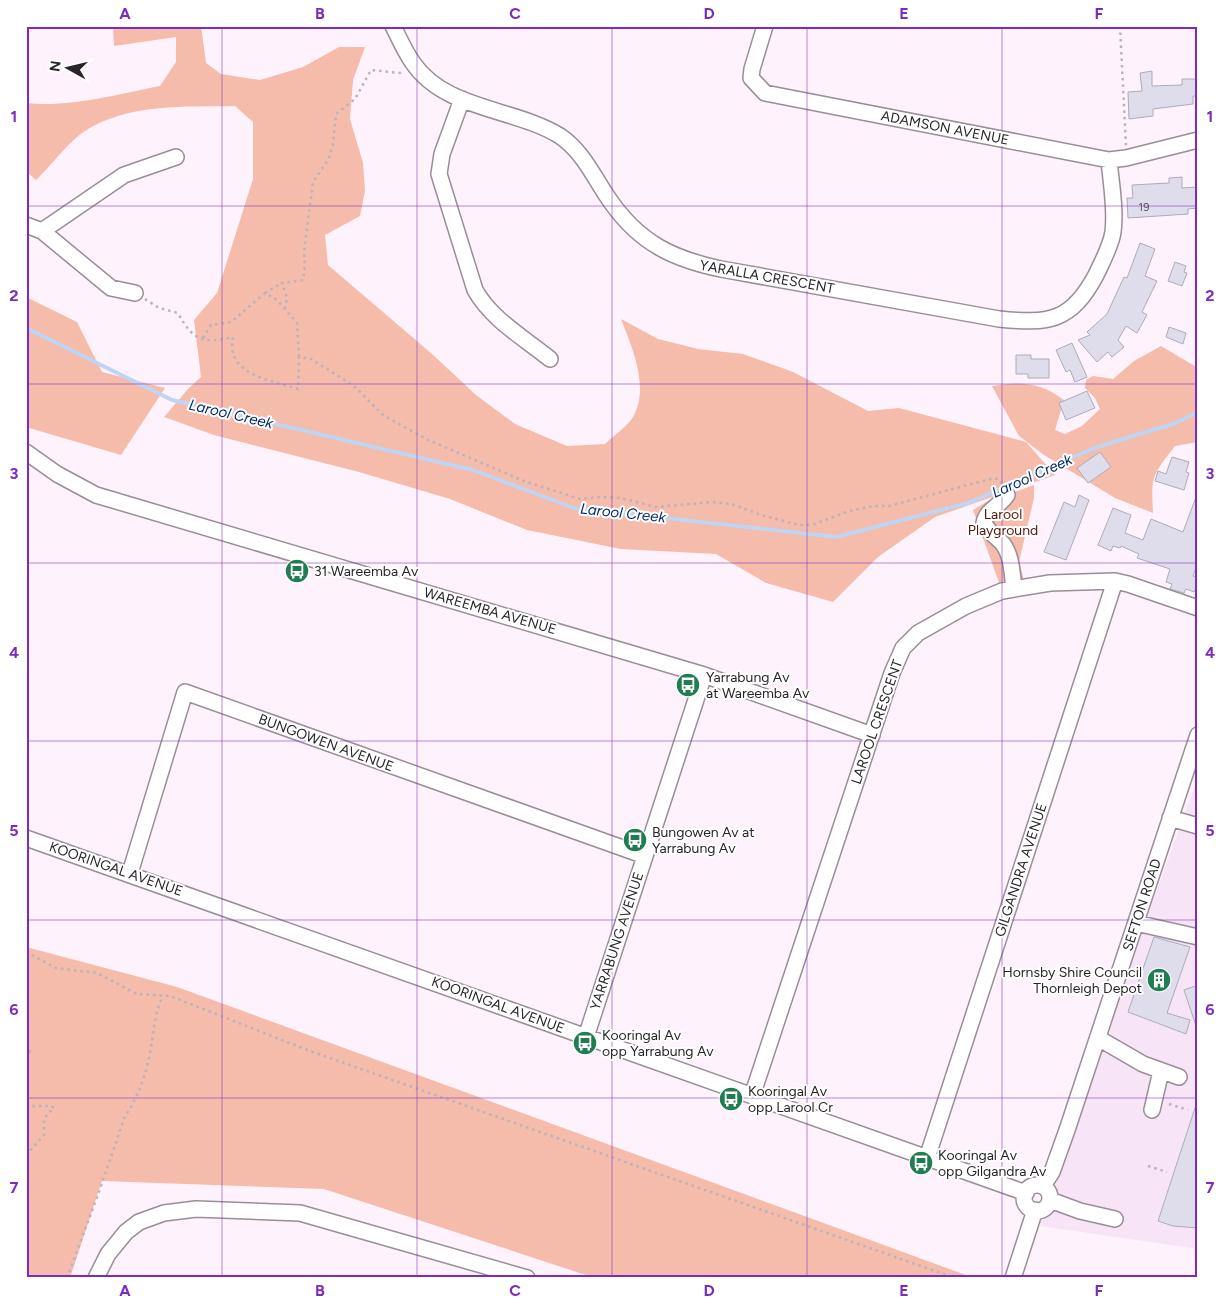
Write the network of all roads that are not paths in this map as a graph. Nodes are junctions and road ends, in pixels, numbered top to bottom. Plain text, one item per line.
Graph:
1 (393, 26) edge
2 (765, 26) edge
3 (462, 98) junction
4 (1198, 140) edge
5 (176, 157) dead end
6 (1109, 160) junction
7 (26, 225) edge
8 (42, 230) junction
9 (135, 293) road end
10 (550, 358) dead end
11 (26, 452) edge
12 (1007, 495) dead end
13 (1115, 581) junction
14 (1014, 588) junction
15 (1198, 608) edge
16 (704, 675) junction
17 (872, 735) junction
18 (1198, 735) edge
19 (1192, 771) edge
20 (1170, 818) junction
21 (1198, 826) edge
22 (26, 838) edge
23 (645, 856) junction
24 (130, 873) junction
25 (1136, 923) junction
26 (1198, 938) edge
27 (586, 1037) junction
28 (1098, 1038) junction
29 (1162, 1071) junction
30 (1179, 1077) dead end
31 (752, 1096) junction
32 (1152, 1110) dead end
33 (927, 1158) junction
34 (1026, 1193) junction
35 (1047, 1193) junction
36 (1034, 1210) junction
37 (1115, 1219) dead end
38 (96, 1278) edge
39 (527, 1278) edge
40 (1013, 1278) edge

1 - 3 street, YARALLA CRESCENT
2 - 6 street, ADAMSON AVENUE
3 - 6 street, YARALLA CRESCENT
3 - 10 street
4 - 6 street, ADAMSON AVENUE
5 - 8 street
7 - 8 street
8 - 9 street
11 - 16 street, WAREEMBA AVENUE
12 - 14 street
13 - 14 street, LAROOL CRESCENT
13 - 15 street, LAROOL CRESCENT
13 - 33 street, GILGANDRA AVENUE
14 - 17 street, LAROOL CRESCENT
16 - 17 street, WAREEMBA AVENUE
16 - 23 street, YARRABUNG AVENUE
17 - 31 street, LAROOL CRESCENT
18 - 19 street, SEFTON ROAD
19 - 20 street, SEFTON ROAD
20 - 21 street
20 - 25 street, SEFTON ROAD
22 - 24 street, KOORINGAL AVENUE
23 - 24 street, BUNGOWEN AVENUE
23 - 27 street, YARRABUNG AVENUE
24 - 27 street, KOORINGAL AVENUE
25 - 26 street
25 - 28 street, SEFTON ROAD
27 - 31 street, KOORINGAL AVENUE
28 - 29 street
28 - 35 street, SEFTON ROAD
29 - 30 street
29 - 32 street
31 - 33 street, KOORINGAL AVENUE
33 - 34 street, KOORINGAL AVENUE
34 - 35 street
34 - 36 street
35 - 36 street
35 - 37 street
36 - 40 street
38 - 39 street

